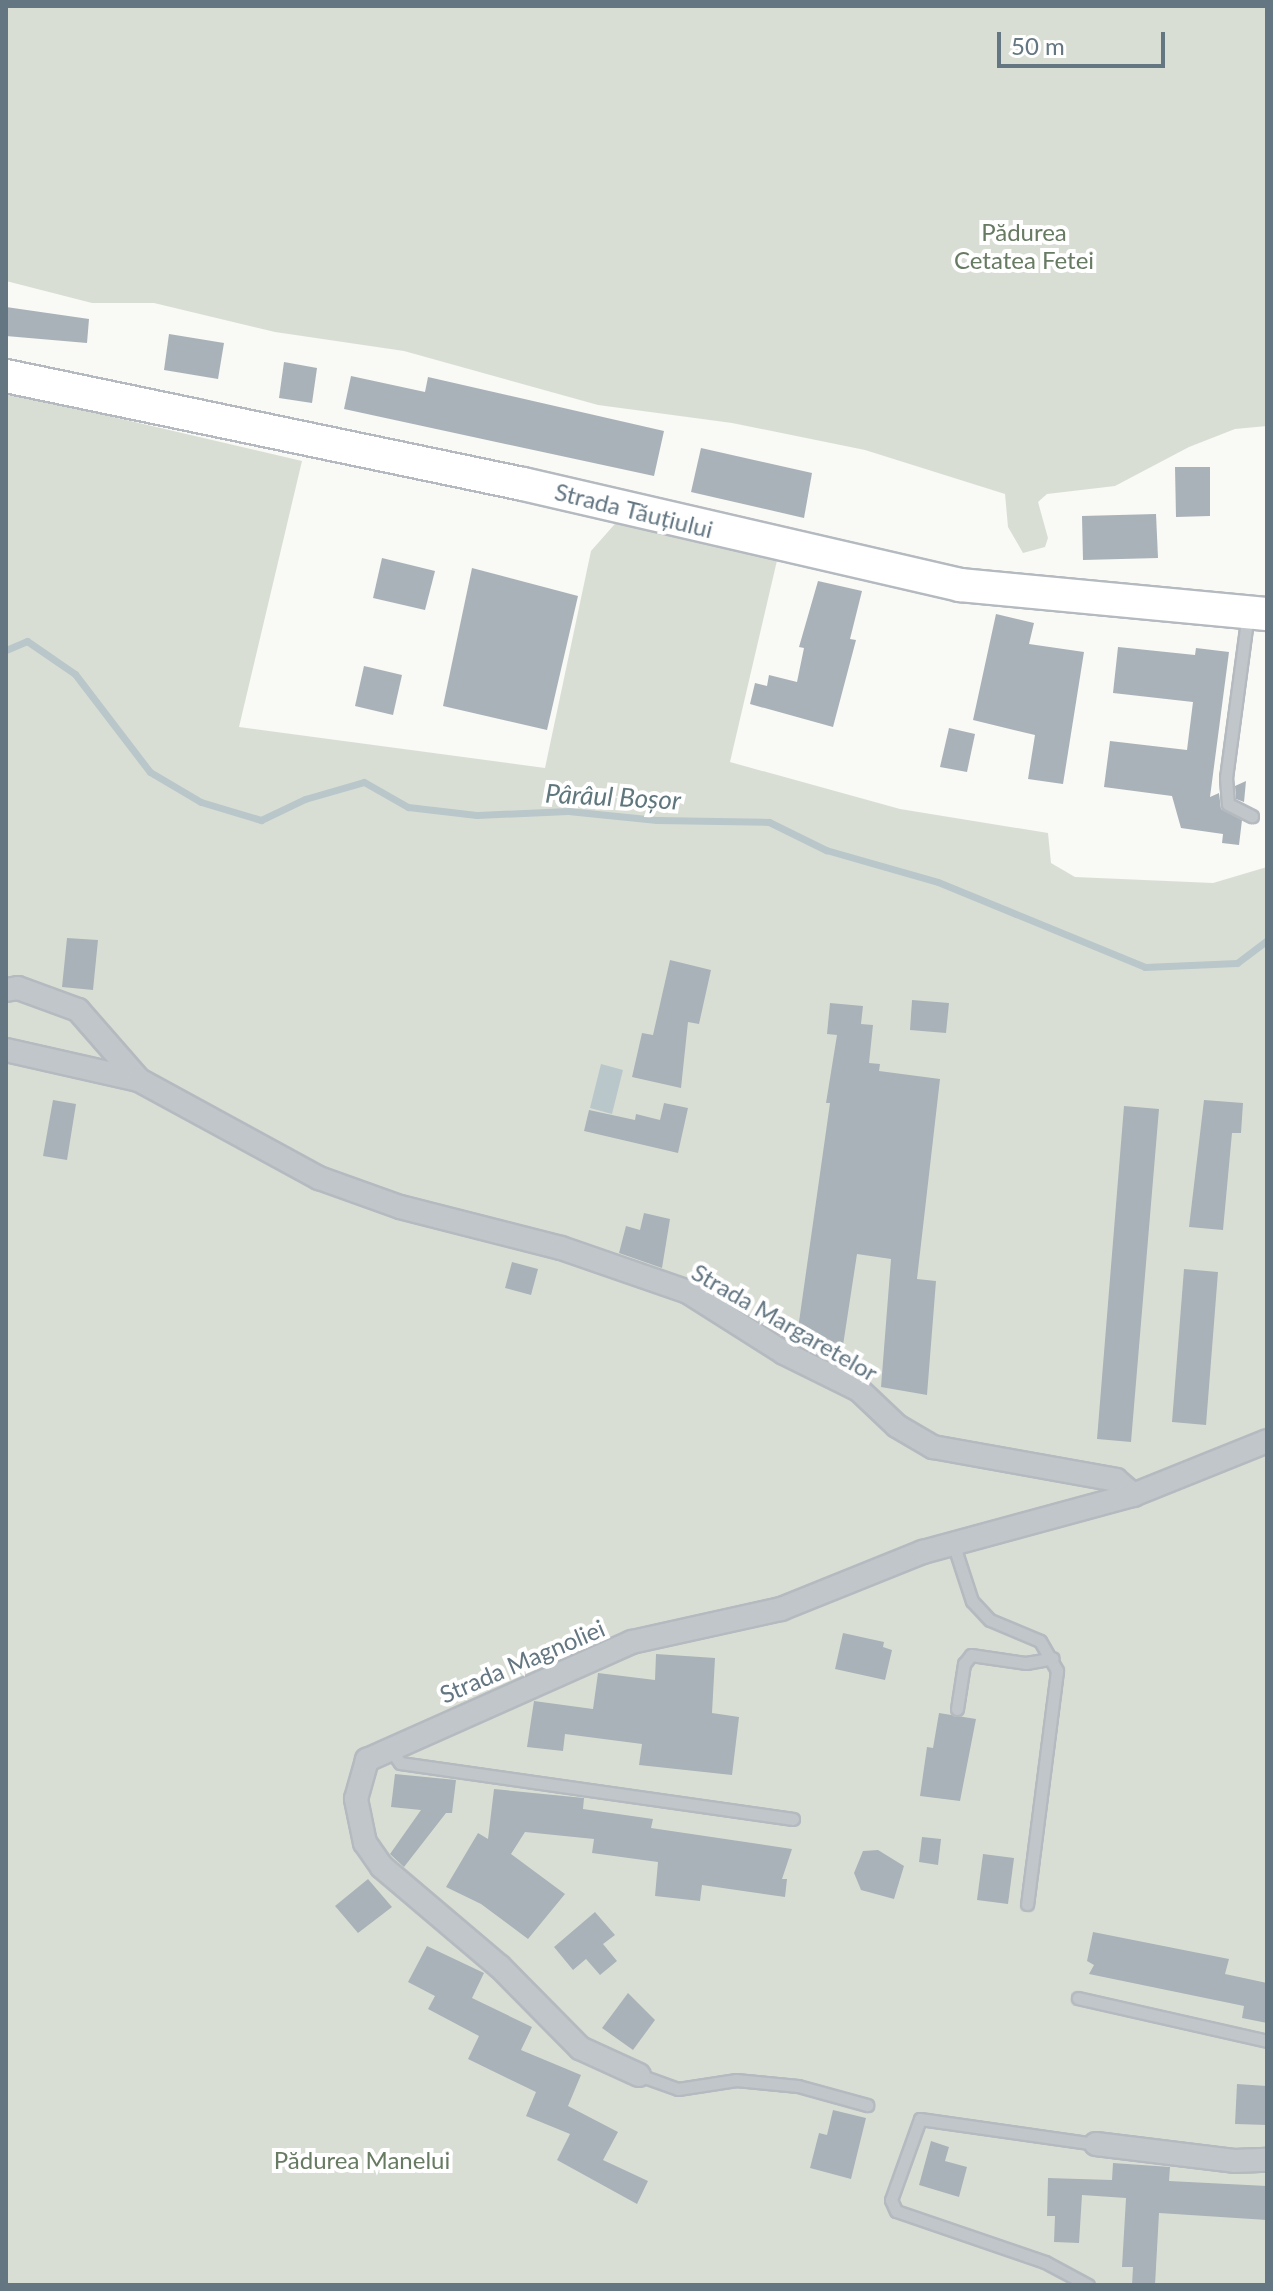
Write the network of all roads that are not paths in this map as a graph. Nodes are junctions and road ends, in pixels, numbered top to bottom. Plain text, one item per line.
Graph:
1 (6, 376) edge
2 (1258, 613) edge
3 (1252, 816) dead end
4 (6, 990) edge
5 (6, 1050) edge
6 (139, 1080) junction
7 (1267, 1441) edge
8 (1133, 1495) junction
9 (953, 1543) junction
10 (1053, 1658) junction
11 (957, 1709) dead end
12 (390, 1749) junction
13 (793, 1819) dead end
14 (1027, 1904) dead end
15 (1078, 1998) dead end
16 (1267, 2041) edge
17 (639, 2075) joint
18 (867, 2105) dead end
19 (1096, 2144) joint
20 (1267, 2160) edge
21 (1088, 2285) edge

1 - 2 main road, Strada Tăuțiului
2 - 3 lane
4 - 6 street, Strada Margaretelor
5 - 6 street, Strada Margaretelor
6 - 8 street, Strada Margaretelor
7 - 8 street
8 - 9 street, Strada Magnoliei
9 - 10 lane
9 - 12 street, Strada Magnoliei
10 - 11 lane
10 - 14 lane
12 - 13 lane
12 - 17 street, Strada Magnoliei
15 - 16 lane
17 - 18 lane
19 - 20 street
19 - 21 lane

